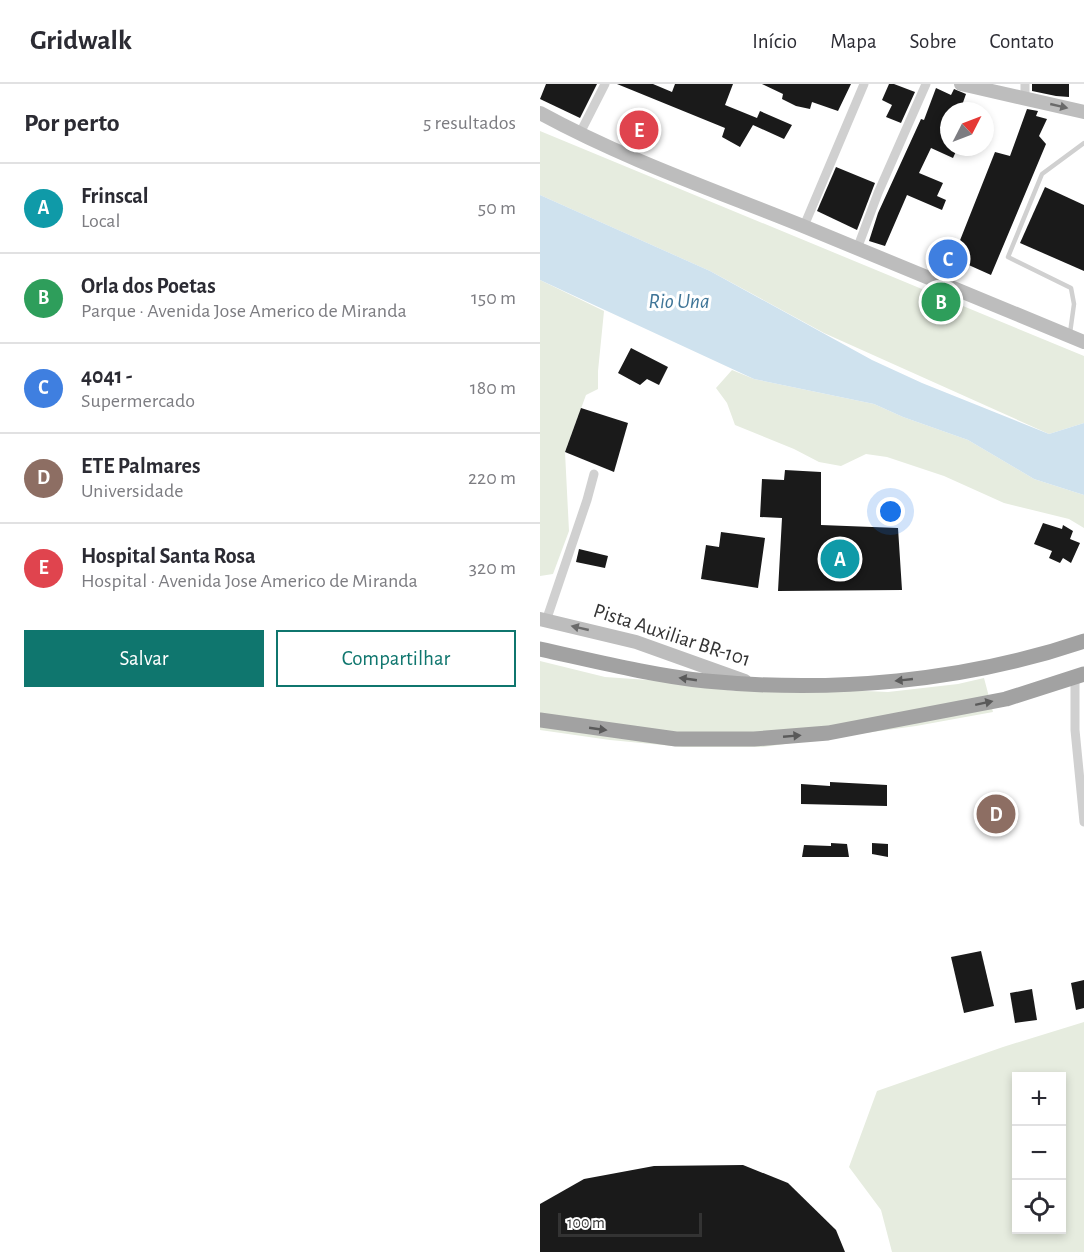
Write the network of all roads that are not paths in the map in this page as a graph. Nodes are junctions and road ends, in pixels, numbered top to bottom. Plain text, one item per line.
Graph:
1 (605, 84) edge
2 (864, 84) edge
3 (926, 84) edge
4 (961, 84) edge
5 (1024, 84) edge
6 (1025, 98) junction
7 (1084, 112) edge
8 (540, 113) edge
9 (579, 135) junction
10 (1084, 142) edge
11 (804, 226) junction
12 (857, 249) junction
13 (1079, 338) edge
14 (594, 474) dead end
15 (543, 620) edge
16 (1084, 641) edge
17 (540, 649) edge
18 (1079, 676) edge
19 (756, 684) junction
20 (540, 720) edge
21 (1084, 822) edge

1 - 9 street
2 - 11 street
3 - 12 street
4 - 6 main road
5 - 6 street
6 -> 7 main road
8 - 9 main road
9 - 11 main road
10 - 13 lane
11 - 12 main road
12 - 13 main road
14 - 15 street
19 -> 15 main road, Pista Auxiliar BR-101
16 -> 19 highway
19 -> 17 highway
20 -> 18 highway
18 - 21 street

